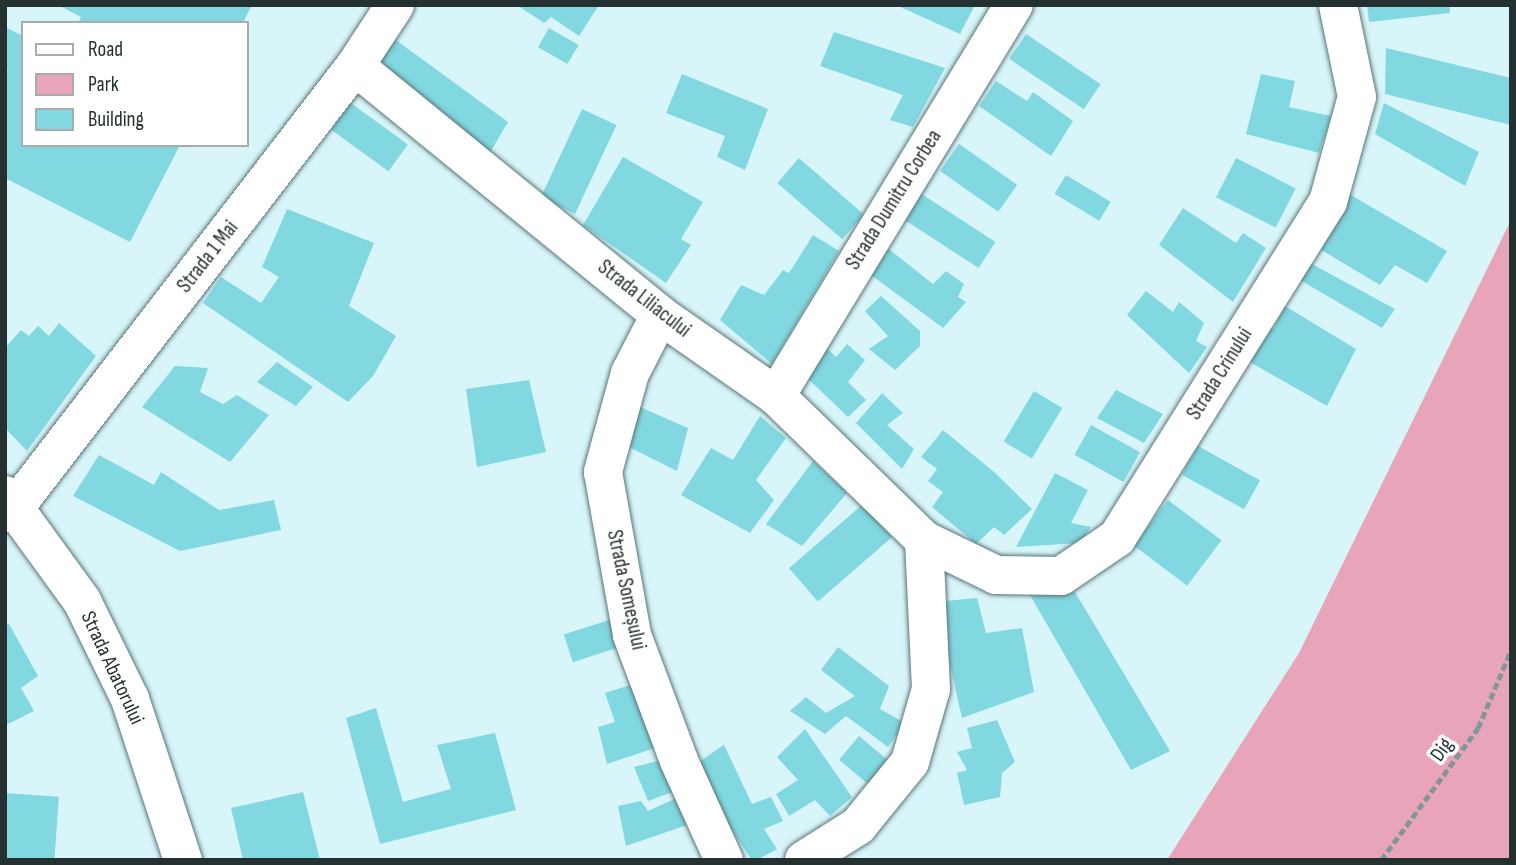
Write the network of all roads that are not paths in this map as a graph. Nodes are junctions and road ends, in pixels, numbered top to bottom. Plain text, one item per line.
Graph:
1 (395, 5) edge
2 (1014, 5) edge
3 (1338, 5) edge
4 (355, 66) junction
5 (660, 315) junction
6 (776, 396) junction
7 (9, 505) edge
8 (924, 540) junction
9 (183, 860) edge
10 (724, 860) edge
11 (804, 860) edge

1 - 4 street, Strada 1 Mai
2 - 6 street, Strada Dumitru Corbea
3 - 8 street, Strada Crinului
4 - 5 street, Strada Liliacului
4 - 7 street, Strada 1 Mai
5 - 6 street, Strada Liliacului
5 - 10 street, Strada Someșului
6 - 8 street, Strada Liliacului
7 - 9 street, Strada Abatorului
8 - 11 street

